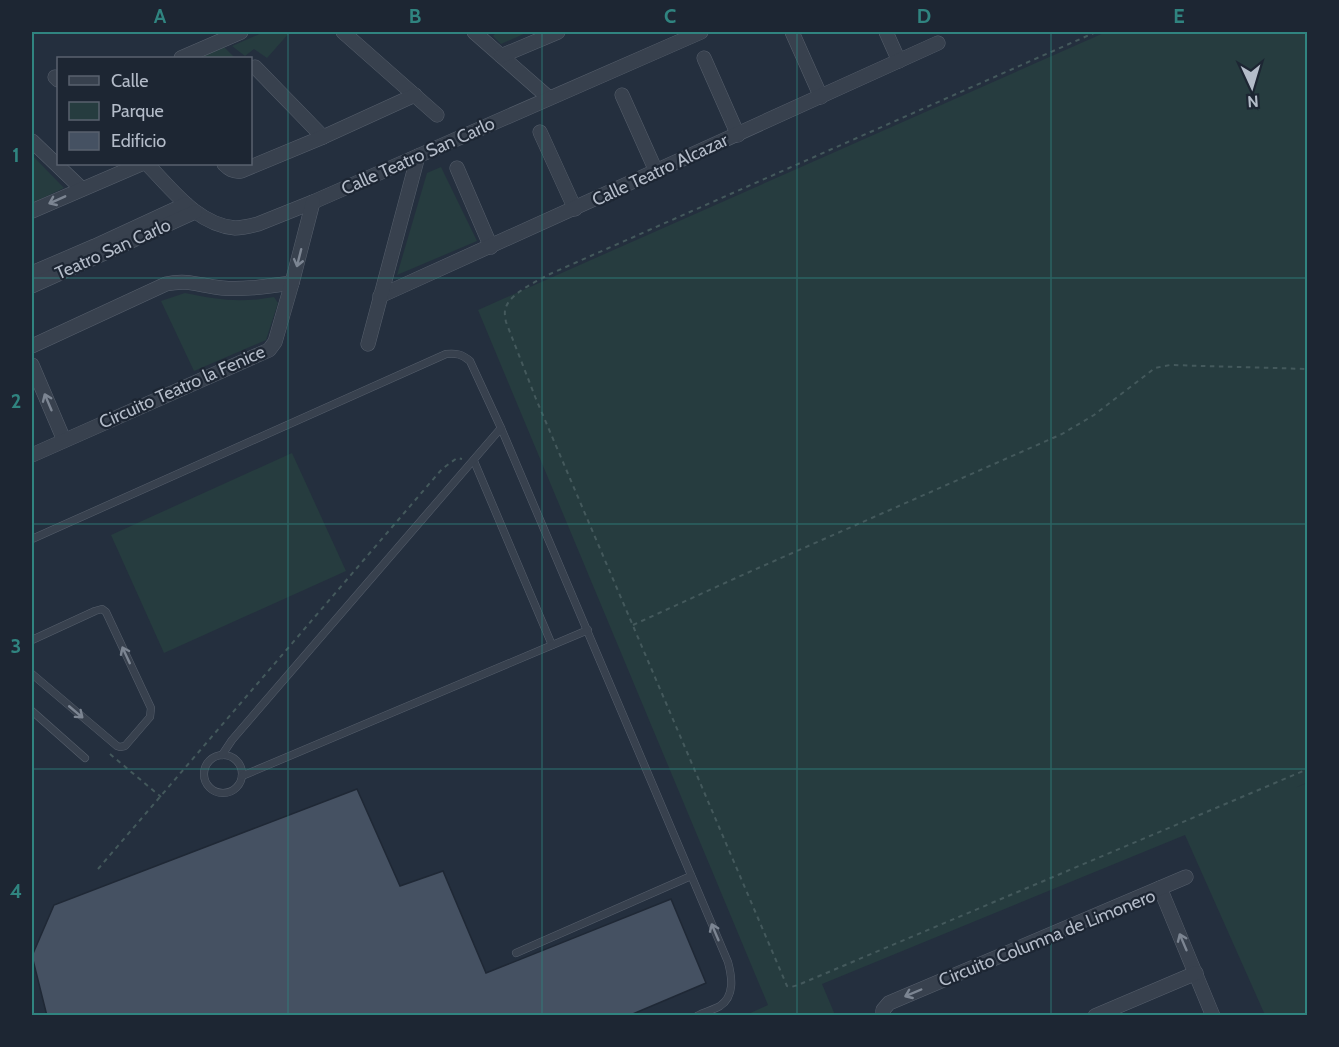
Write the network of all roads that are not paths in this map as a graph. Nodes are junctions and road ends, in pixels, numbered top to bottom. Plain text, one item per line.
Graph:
1 (241, 32) edge
2 (343, 32) edge
3 (474, 32) edge
4 (558, 32) edge
5 (701, 32) edge
6 (792, 32) edge
7 (886, 32) edge
8 (939, 43) dead end
9 (501, 56) junction
10 (183, 57) edge
11 (704, 58) dead end
12 (899, 61) junction
13 (255, 68) dead end
14 (416, 95) junction
15 (622, 95) dead end
16 (549, 98) junction
17 (821, 98) junction
18 (437, 116) dead end
19 (540, 132) dead end
20 (738, 135) junction
21 (323, 137) junction
22 (32, 141) edge
23 (418, 156) junction
24 (139, 165) edge
25 (148, 165) edge
26 (225, 165) edge
27 (457, 168) dead end
28 (656, 171) junction
29 (82, 189) junction
30 (313, 202) junction
31 (191, 208) junction
32 (575, 209) junction
33 (32, 211) edge
34 (491, 247) junction
35 (32, 273) edge
36 (292, 283) junction
37 (32, 286) edge
38 (380, 296) junction
39 (368, 344) dead end
40 (32, 346) edge
41 (32, 365) edge
42 (501, 428) junction
43 (64, 440) junction
44 (32, 455) edge
45 (474, 461) junction
46 (32, 539) edge
47 (588, 630) junction
48 (32, 640) edge
49 (552, 645) junction
50 (32, 674) edge
51 (32, 711) edge
52 (222, 755) junction
53 (85, 758) dead end
54 (242, 776) junction
55 (691, 876) junction
56 (1186, 877) dead end
57 (1160, 888) junction
58 (516, 953) dead end
59 (1196, 973) junction
60 (697, 1016) edge
61 (883, 1016) edge
62 (1095, 1016) edge
63 (1213, 1016) edge

1 - 10 street
2 - 14 street
3 - 9 street
4 - 9 street
5 - 16 street, Calle Teatro San Carlo
6 - 17 street
7 - 12 street
8 - 12 street, Calle Teatro Alcazar
9 - 16 street
11 - 20 street
12 - 17 street, Calle Teatro Alcazar
13 - 21 street
14 - 18 street
14 - 21 street
15 - 28 street
16 - 23 street, Calle Teatro San Carlo
17 - 20 street, Calle Teatro Alcazar
19 - 32 street
20 - 28 street, Calle Teatro Alcazar
21 - 26 street
22 - 29 street
23 - 30 street, Calle Teatro San Carlo
23 - 38 street
24 - 29 street
25 - 31 street, Calle Teatro San Carlo
27 - 34 street
28 - 32 street, Calle Teatro Alcazar
29 -> 33 street
30 - 31 street, Calle Teatro San Carlo
30 -> 36 street, Circuito Teatro la Fenice
31 - 35 street, Teatro San Carlo
31 - 37 street, Teatro San Carlo
32 - 34 street, Calle Teatro Alcazar
34 - 38 street, Calle Teatro Alcazar
36 - 40 street
36 - 43 street, Circuito Teatro la Fenice
38 - 39 street
43 -> 41 street
42 - 45 lane
42 - 46 lane
42 - 47 lane
43 - 44 street, Circuito Teatro la Fenice
45 - 49 lane
45 - 52 lane
47 - 49 lane
47 - 55 lane
50 -> 48 lane
49 - 54 lane
51 - 53 lane
52 - 54 lane
52 - 54 lane
55 - 58 lane
60 -> 55 lane
56 - 57 street
59 -> 57 street, Circuito Columna de Limonero
57 -> 61 street, Circuito Columna de Limonero
59 - 62 street
59 - 63 street, Circuito Columna de Limonero

